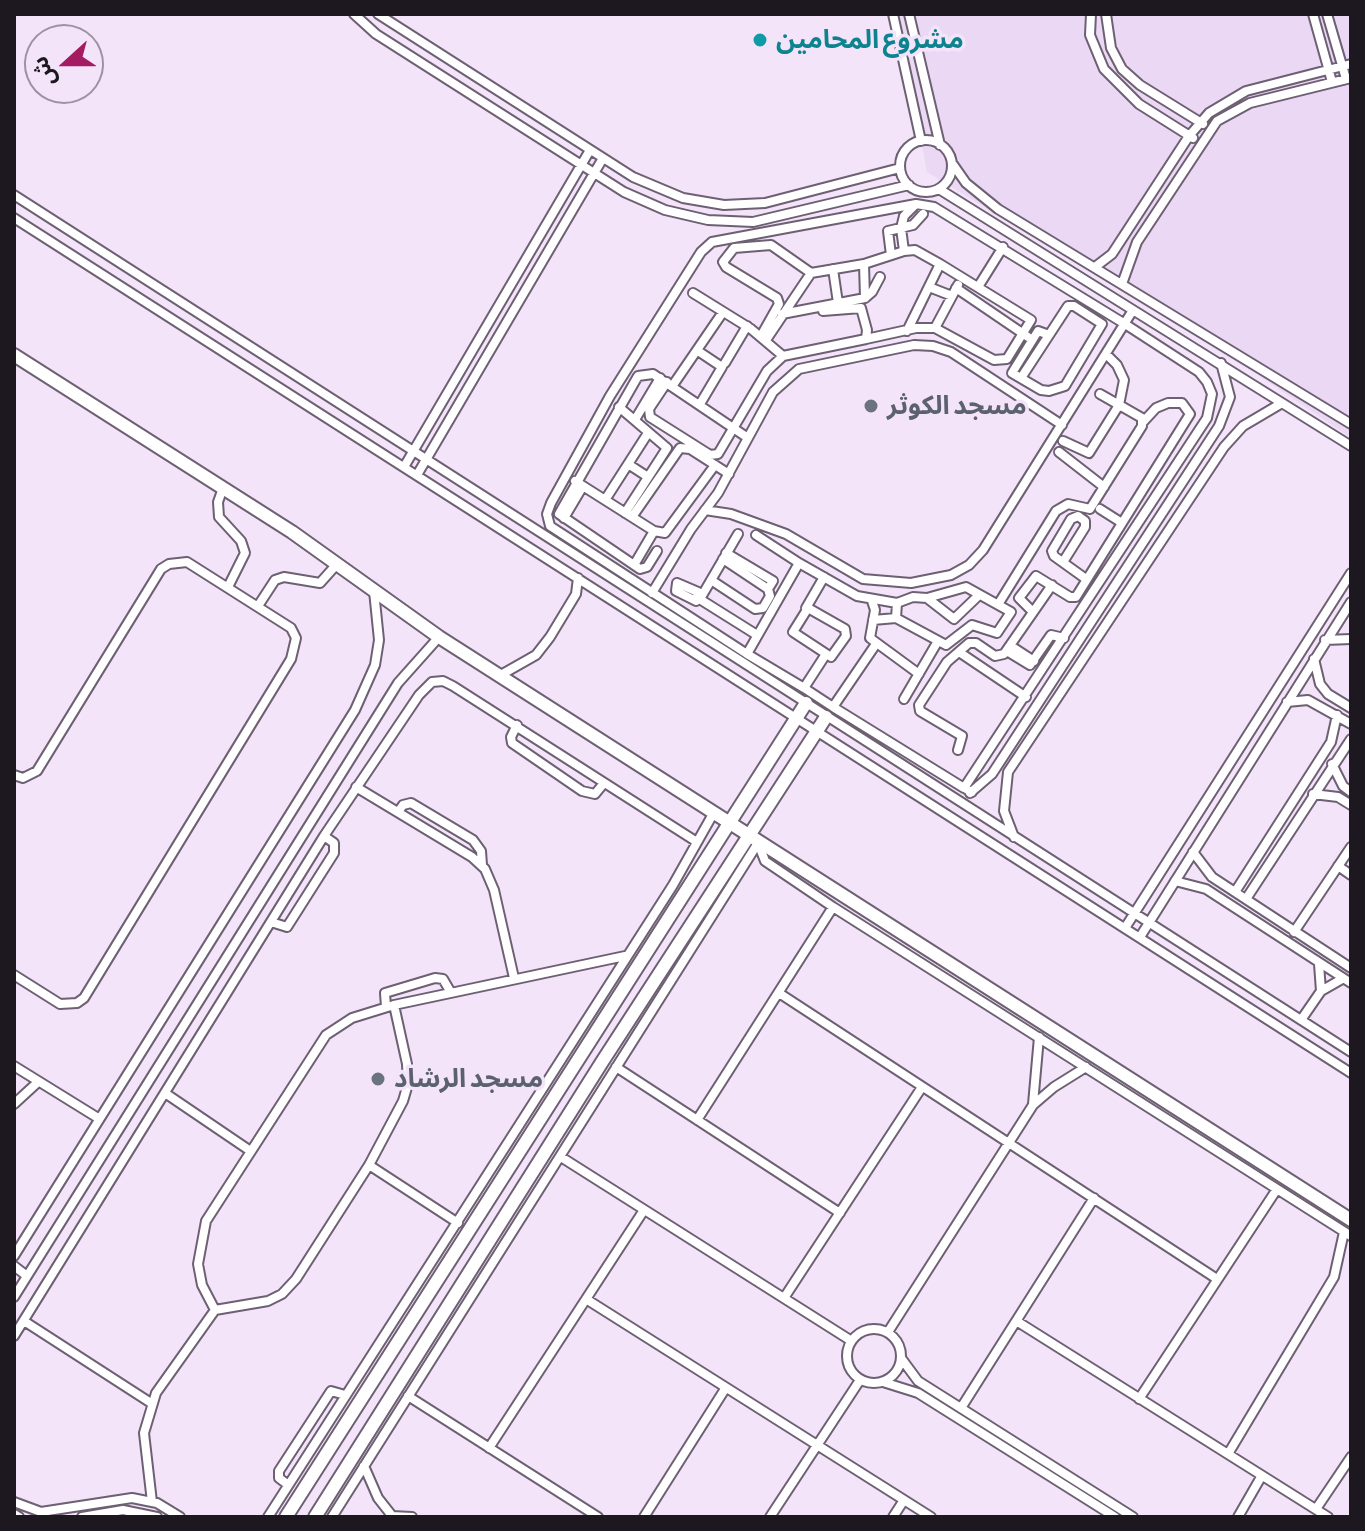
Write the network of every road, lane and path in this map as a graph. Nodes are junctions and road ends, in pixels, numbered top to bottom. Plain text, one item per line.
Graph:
1 (354, 14) edge
2 (378, 14) edge
3 (893, 14) edge
4 (909, 14) edge
5 (1091, 14) edge
6 (1106, 14) edge
7 (1313, 14) edge
8 (1327, 14) edge
9 (1347, 64) edge
10 (1329, 67) junction
11 (1348, 78) edge
12 (1332, 82) junction
13 (1200, 122) junction
14 (1211, 127) junction
15 (1189, 136) junction
16 (921, 141) junction
17 (1201, 143) junction
18 (940, 145) junction
19 (590, 150) junction
20 (603, 158) junction
21 (952, 163) junction
22 (582, 165) junction
23 (900, 168) junction
24 (594, 173) junction
25 (909, 185) junction
26 (939, 189) junction
27 (14, 195) edge
28 (916, 204) junction
29 (923, 214) dead end
30 (14, 218) edge
31 (901, 228) junction
32 (1003, 247) junction
33 (904, 251) junction
34 (891, 255) junction
35 (864, 264) junction
36 (940, 264) junction
37 (1095, 267) junction
38 (833, 269) junction
39 (811, 273) junction
40 (880, 277) dead end
41 (962, 277) junction
42 (1122, 284) junction
43 (929, 287) junction
44 (978, 287) junction
45 (954, 292) junction
46 (693, 293) dead end
47 (865, 298) junction
48 (838, 303) junction
49 (1133, 310) junction
50 (823, 311) dead end
51 (723, 312) junction
52 (782, 314) junction
53 (1125, 324) junction
54 (749, 328) junction
55 (935, 328) junction
56 (907, 331) junction
57 (1049, 335) junction
58 (1028, 337) junction
59 (764, 338) junction
60 (866, 339) junction
61 (698, 351) junction
62 (1106, 354) junction
63 (14, 355) edge
64 (783, 356) junction
65 (1221, 363) junction
66 (1021, 378) junction
67 (667, 382) junction
68 (1100, 394) dead end
69 (1282, 403) junction
70 (1119, 405) junction
71 (702, 406) junction
72 (619, 407) junction
73 (636, 418) junction
74 (1143, 422) junction
75 (1351, 424) edge
76 (1062, 425) junction
77 (734, 428) junction
78 (648, 433) junction
79 (748, 438) junction
80 (1063, 441) dead end
81 (1351, 446) edge
82 (413, 452) junction
83 (1059, 452) dead end
84 (426, 460) junction
85 (628, 464) junction
86 (715, 465) junction
87 (404, 467) junction
88 (729, 474) junction
89 (417, 475) junction
90 (648, 477) junction
91 (579, 483) junction
92 (1104, 487) junction
93 (223, 488) junction
94 (605, 500) junction
95 (1100, 509) dead end
96 (705, 510) junction
97 (629, 515) junction
98 (1122, 523) junction
99 (654, 531) junction
100 (738, 534) dead end
101 (756, 535) dead end
102 (657, 551) dead end
103 (725, 556) junction
104 (1063, 562) junction
105 (799, 563) junction
106 (337, 564) junction
107 (634, 565) junction
108 (1351, 573) edge
109 (824, 577) junction
110 (578, 578) junction
111 (1086, 579) junction
112 (711, 580) junction
113 (1052, 585) junction
114 (228, 587) junction
115 (373, 590) junction
116 (652, 593) junction
117 (978, 596) junction
118 (927, 598) junction
119 (872, 601) junction
120 (1351, 602) edge
121 (897, 603) junction
122 (999, 603) junction
123 (258, 606) junction
124 (805, 609) junction
125 (1033, 612) junction
126 (1344, 613) junction
127 (959, 617) junction
128 (896, 618) junction
129 (873, 620) junction
130 (1351, 625) edge
131 (968, 626) junction
132 (757, 635) junction
133 (439, 637) junction
134 (1064, 638) junction
135 (1351, 639) edge
136 (1325, 640) junction
137 (938, 641) junction
138 (876, 644) junction
139 (1009, 649) junction
140 (959, 652) junction
141 (747, 654) junction
142 (826, 654) junction
143 (995, 656) junction
144 (1314, 659) junction
145 (986, 670) junction
146 (919, 674) junction
147 (499, 676) junction
148 (804, 688) junction
149 (1026, 697) junction
150 (904, 699) dead end
151 (806, 703) junction
152 (1286, 703) junction
153 (1351, 708) edge
154 (830, 712) junction
155 (1337, 715) junction
156 (796, 718) junction
157 (1351, 724) edge
158 (517, 725) junction
159 (817, 731) junction
160 (1351, 739) edge
161 (1331, 742) junction
162 (1342, 749) junction
163 (958, 750) dead end
164 (1332, 764) junction
165 (998, 766) junction
166 (1008, 772) junction
167 (14, 775) edge
168 (604, 783) junction
169 (356, 787) junction
170 (968, 790) junction
171 (1351, 792) edge
172 (1313, 794) junction
173 (955, 798) junction
174 (1351, 805) edge
175 (398, 812) junction
176 (713, 814) junction
177 (728, 823) junction
178 (324, 836) junction
179 (1014, 838) junction
180 (754, 840) junction
181 (697, 842) junction
182 (1351, 847) edge
183 (1193, 852) junction
184 (482, 865) junction
185 (1338, 866) junction
186 (1351, 875) edge
187 (1175, 881) junction
188 (1235, 892) junction
189 (1246, 899) junction
190 (833, 907) junction
191 (1135, 914) junction
192 (271, 922) junction
193 (1149, 923) junction
194 (1125, 928) junction
195 (1294, 932) junction
196 (1140, 937) junction
197 (625, 956) junction
198 (1319, 964) junction
199 (1351, 968) edge
200 (14, 975) edge
201 (514, 978) junction
202 (1347, 981) edge
203 (450, 991) junction
204 (1321, 991) junction
205 (779, 993) junction
206 (390, 1006) junction
207 (1301, 1020) junction
208 (1039, 1037) junction
209 (1351, 1052) edge
210 (14, 1066) edge
211 (616, 1067) junction
212 (1086, 1067) junction
213 (1351, 1073) edge
214 (38, 1082) junction
215 (922, 1087) junction
216 (165, 1093) junction
217 (14, 1104) edge
218 (1033, 1105) junction
219 (98, 1118) junction
220 (697, 1120) junction
221 (1008, 1143) junction
222 (249, 1150) junction
223 (561, 1157) junction
224 (369, 1165) junction
225 (1277, 1189) junction
226 (1094, 1198) junction
227 (644, 1210) junction
228 (840, 1213) junction
229 (458, 1223) junction
230 (1349, 1229) edge
231 (14, 1256) edge
232 (14, 1266) edge
233 (27, 1276) junction
234 (1217, 1279) junction
235 (14, 1297) edge
236 (784, 1298) junction
237 (586, 1299) junction
238 (215, 1310) junction
239 (416, 1312) junction
240 (24, 1321) junction
241 (1018, 1322) junction
242 (437, 1324) junction
243 (888, 1332) junction
244 (14, 1336) edge
245 (850, 1340) junction
246 (901, 1358) junction
247 (860, 1380) junction
248 (883, 1382) junction
249 (725, 1389) junction
250 (345, 1395) junction
251 (408, 1396) junction
252 (1139, 1399) junction
253 (151, 1403) junction
254 (961, 1408) junction
255 (817, 1446) junction
256 (489, 1448) junction
257 (1228, 1454) junction
258 (1351, 1457) edge
259 (364, 1466) junction
260 (1261, 1477) junction
261 (287, 1484) junction
262 (904, 1500) junction
263 (14, 1502) edge
264 (100, 1502) junction
265 (152, 1502) junction
266 (74, 1507) junction
267 (1316, 1509) junction
268 (102, 1513) junction
269 (1109, 1516) edge
270 (79, 1517) edge
271 (157, 1517) edge
272 (180, 1517) edge
273 (268, 1517) edge
274 (286, 1517) edge
275 (315, 1517) edge
276 (332, 1517) edge
277 (393, 1517) edge
278 (412, 1517) edge
279 (598, 1517) edge
280 (644, 1517) edge
281 (770, 1517) edge
282 (893, 1517) edge
283 (931, 1517) edge
284 (1133, 1517) edge
285 (1238, 1517) edge
286 (1328, 1517) edge

1 - 22 street
2 - 19 street
3 - 16 street
4 - 18 street
5 - 15 street
6 - 13 street
7 - 10 street
8 - 9 street
9 - 10 street
9 - 11 street
10 - 12 street
10 - 13 street
11 - 12 street
12 - 14 street
13 - 14 street
13 - 15 street
14 - 17 street
15 - 17 street
15 - 37 street
16 - 18 street
16 - 23 street
17 - 42 street
18 - 21 street
19 - 20 street
19 - 22 street
20 - 23 street
20 - 24 street
21 - 26 street
21 - 37 street
22 - 24 street
22 - 82 street
23 - 25 street
24 - 25 street
24 - 84 street
25 - 26 street
26 - 49 street
27 - 82 street
28 - 31 street
28 - 32 street
28 - 116 street
29 - 31 street
30 - 87 street
31 - 33 street
31 - 34 street
32 - 44 street
32 - 53 street
33 - 34 street
33 - 36 street
34 - 35 street
35 - 38 street
35 - 47 street
36 - 41 street
36 - 43 street
37 - 42 street
38 - 39 street
38 - 48 street
39 - 52 street
39 - 59 street
40 - 47 street
41 - 44 street
41 - 45 street
42 - 75 street
43 - 45 street
43 - 56 street
44 - 58 street
45 - 55 street
45 - 58 street
46 - 51 street
47 - 48 street
48 - 52 street
49 - 53 street
49 - 65 street
50 - 60 street
51 - 54 street
51 - 61 street
52 - 59 street
53 - 62 street
53 - 134 street
54 - 59 street
54 - 71 street
55 - 56 street
55 - 58 street
56 - 60 street
57 - 58 street
57 - 66 street
57 - 66 street
58 - 66 street
59 - 64 street
60 - 64 street
61 - 67 street
61 - 71 street
62 - 70 street
62 - 76 street
63 - 93 street
64 - 77 street
65 - 69 street
65 - 165 street
67 - 71 street
67 - 72 street
67 - 73 street
67 - 77 street
68 - 70 street
69 - 81 street
69 - 166 street
70 - 74 street
70 - 80 street
71 - 77 street
72 - 73 street
72 - 91 street
73 - 78 street
74 - 92 street
74 - 98 street
76 - 79 street
76 - 96 street
77 - 79 street
78 - 85 street
78 - 90 street
79 - 88 street
82 - 84 street
82 - 87 street
83 - 92 street
84 - 89 street
84 - 151 street
85 - 90 street
85 - 94 street
86 - 88 street
86 - 97 street
86 - 99 street
87 - 89 street
88 - 96 street
89 - 110 street
90 - 97 street
91 - 94 street
91 - 107 street
92 - 122 street
93 - 106 street
93 - 114 street
94 - 97 street
95 - 98 street
96 - 116 street
97 - 99 street
98 - 111 street
99 - 107 street
100 - 103 street
101 - 105 street
102 - 107 street
103 - 112 street
103 - 112 street
104 - 104 street
104 - 111 street
105 - 109 street
105 - 132 street
106 - 115 street
106 - 123 street
108 - 191 street
109 - 119 street
109 - 124 street
110 - 147 street
110 - 156 street
111 - 113 street
112 - 132 street
113 - 125 street
113 - 125 street
114 - 123 street
114 - 167 street
115 - 133 street
115 - 219 street
116 - 141 street
117 - 118 street
117 - 122 street
117 - 127 street
118 - 121 street
118 - 127 street
119 - 121 street
119 - 129 street
120 - 126 street
121 - 128 street
122 - 131 street
123 - 200 street
124 - 142 street
124 - 142 street
125 - 139 street
126 - 130 street
126 - 136 street
127 - 131 street
128 - 129 street
128 - 137 street
129 - 138 street
131 - 137 street
132 - 141 street
133 - 147 street
133 - 233 street
134 - 139 street
134 - 149 street
135 - 136 street
136 - 144 street
137 - 146 street
138 - 146 street
138 - 154 street
139 - 143 street
140 - 143 street
140 - 145 street
140 - 163 street
141 - 148 street
142 - 148 street
143 - 145 street
144 - 152 street
144 - 153 street
145 - 149 street
146 - 150 street
147 - 176 street
148 - 154 street
149 - 170 street
151 - 154 street
151 - 156 street
152 - 155 street
152 - 183 street
154 - 159 street
154 - 170 street
154 - 173 street
155 - 157 street
155 - 161 street
156 - 159 street
156 - 177 street
158 - 168 street
158 - 168 street
158 - 169 street
159 - 180 street
159 - 194 street
160 - 162 street
161 - 162 street
161 - 188 street
162 - 164 street
164 - 171 street
164 - 172 street
165 - 166 street
165 - 170 street
166 - 179 street
168 - 181 street
169 - 175 street
169 - 178 street
170 - 173 street
172 - 174 street
172 - 189 street
173 - 179 street
175 - 184 street
175 - 184 street
176 - 177 street
176 - 181 street
177 - 180 street
177 - 239 street
178 - 192 street
178 - 192 street
179 - 191 street
180 - 190 street
180 - 211 street
180 - 230 street
180 - 242 street
181 - 197 street
182 - 185 street
183 - 187 street
183 - 188 street
184 - 201 street
185 - 186 street
185 - 195 street
187 - 193 street
187 - 198 street
188 - 189 street
189 - 195 street
190 - 205 street
190 - 208 street
191 - 193 street
191 - 194 street
192 - 216 street
193 - 196 street
193 - 207 street
194 - 196 street
195 - 199 street
196 - 213 street
197 - 201 street
197 - 229 street
198 - 202 street
198 - 204 street
201 - 203 street
202 - 204 street
203 - 206 street
203 - 206 street
204 - 207 street
205 - 215 street
205 - 220 street
206 - 222 street
206 - 224 street
207 - 209 street
208 - 212 street
208 - 218 street
210 - 214 street
211 - 220 street
211 - 223 street
212 - 218 street
212 - 225 street
214 - 217 street
214 - 219 street
215 - 221 street
215 - 228 street
216 - 222 street
216 - 240 street
218 - 221 street
219 - 231 street
220 - 228 street
221 - 226 street
221 - 243 street
222 - 238 street
223 - 227 street
223 - 251 street
224 - 229 street
224 - 238 street
225 - 230 street
225 - 234 street
226 - 234 street
226 - 241 street
227 - 236 street
227 - 237 street
228 - 236 street
229 - 250 street
230 - 257 street
232 - 233 street
233 - 235 street
234 - 252 street
236 - 245 street
237 - 249 street
237 - 256 street
238 - 253 street
239 - 242 street
239 - 274 street
240 - 244 street
240 - 253 street
241 - 252 street
241 - 254 street
242 - 275 street
243 - 245 street
243 - 246 street
245 - 247 street
246 - 248 street
246 - 254 street
247 - 248 street
247 - 255 street
248 - 269 street
249 - 255 street
249 - 280 street
250 - 261 street
250 - 261 street
251 - 256 street
251 - 259 street
252 - 257 street
253 - 265 street
254 - 284 street
255 - 262 street
255 - 281 street
256 - 279 street
257 - 260 street
258 - 267 street
259 - 276 street
259 - 277 street
260 - 267 street
260 - 285 street
261 - 273 street
262 - 282 street
262 - 283 street
263 - 266 street
264 - 265 street
264 - 266 street
264 - 268 street
265 - 272 street
266 - 270 street
267 - 286 street
268 - 270 street
268 - 271 street
277 - 278 street

